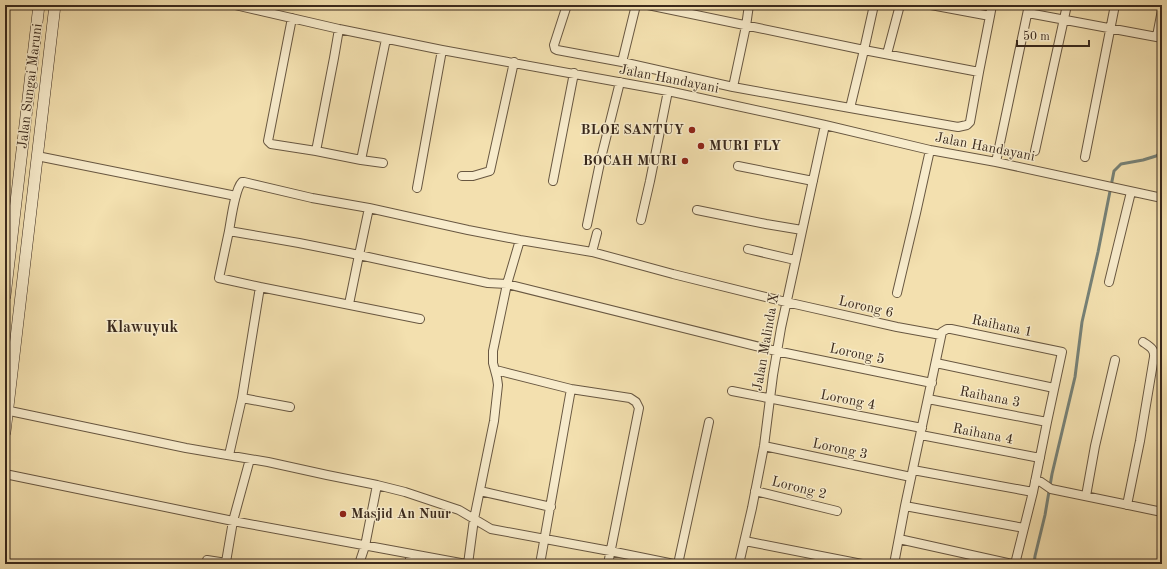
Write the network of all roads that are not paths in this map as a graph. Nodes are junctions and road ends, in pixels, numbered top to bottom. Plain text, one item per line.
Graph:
1 (39, 5) edge
2 (55, 5) edge
3 (235, 5) edge
4 (567, 5) edge
5 (636, 5) edge
6 (648, 5) edge
7 (749, 5) edge
8 (874, 5) edge
9 (900, 5) edge
10 (931, 5) edge
11 (992, 5) edge
12 (1067, 5) edge
13 (1115, 5) edge
14 (1028, 9) edge
15 (1162, 10) edge
16 (990, 16) junction
17 (292, 18) junction
18 (1064, 20) junction
19 (746, 26) junction
20 (339, 29) junction
21 (1110, 29) junction
22 (1160, 37) edge
23 (386, 39) junction
24 (442, 50) junction
25 (864, 50) junction
26 (887, 54) junction
27 (514, 62) junction
28 (622, 62) junction
29 (979, 72) junction
30 (574, 73) junction
31 (620, 82) junction
32 (733, 87) junction
33 (668, 91) junction
34 (850, 108) junction
35 (825, 125) junction
36 (316, 150) junction
37 (930, 150) junction
38 (1035, 151) dead end
39 (37, 156) junction
40 (1085, 157) dead end
41 (361, 160) junction
42 (996, 162) junction
43 (383, 163) dead end
44 (738, 166) dead end
45 (462, 176) dead end
46 (553, 181) dead end
47 (813, 181) junction
48 (416, 188) dead end
49 (1131, 192) junction
50 (236, 196) junction
51 (1162, 198) edge
52 (369, 208) junction
53 (697, 210) dead end
54 (641, 220) dead end
55 (587, 225) dead end
56 (802, 230) junction
57 (229, 231) junction
58 (597, 233) dead end
59 (520, 240) junction
60 (748, 249) dead end
61 (592, 252) junction
62 (359, 255) junction
63 (795, 260) junction
64 (1109, 282) dead end
65 (507, 284) junction
66 (260, 286) junction
67 (897, 293) dead end
68 (5, 296) edge
69 (786, 302) junction
70 (349, 304) junction
71 (420, 319) dead end
72 (941, 336) junction
73 (1143, 342) dead end
74 (776, 351) junction
75 (1115, 360) dead end
76 (936, 363) junction
77 (496, 370) junction
78 (932, 383) junction
79 (1054, 388) junction
80 (571, 389) junction
81 (732, 391) dead end
82 (242, 398) junction
83 (770, 399) junction
84 (928, 399) junction
85 (290, 407) dead end
86 (6, 411) edge
87 (709, 422) dead end
88 (1047, 422) junction
89 (922, 431) junction
90 (5, 432) edge
91 (764, 446) junction
92 (229, 455) junction
93 (1040, 458) junction
94 (250, 459) junction
95 (912, 473) junction
96 (5, 474) edge
97 (1038, 482) junction
98 (377, 485) junction
99 (480, 491) junction
100 (755, 491) junction
101 (1033, 492) junction
102 (1086, 496) junction
103 (1127, 504) junction
104 (905, 506) junction
105 (551, 507) junction
106 (837, 511) dead end
107 (1162, 512) edge
108 (474, 519) junction
109 (233, 521) junction
110 (1024, 528) junction
111 (544, 539) junction
112 (899, 539) junction
113 (745, 541) junction
114 (365, 546) junction
115 (610, 551) junction
116 (411, 554) junction
117 (207, 560) dead end
118 (229, 563) edge
119 (359, 564) edge
120 (409, 564) edge
121 (467, 564) edge
122 (540, 564) edge
123 (608, 564) edge
124 (674, 564) edge
125 (678, 564) edge
126 (740, 564) edge
127 (862, 564) edge
128 (894, 564) edge
129 (1014, 564) edge

1 - 68 main road, Jalan Sungai Maruni
2 - 39 main road, Jalan Sungai Maruni
3 - 17 street, Jalan Handayani
4 - 28 street
5 - 28 street
6 - 19 street
7 - 19 street
8 - 25 street
9 - 26 street
10 - 16 street
11 - 16 street
12 - 18 street
13 - 21 street
14 - 18 street
14 - 42 street
15 - 22 street
16 - 29 street
17 - 20 street, Jalan Handayani
17 - 36 street
18 - 21 street
18 - 38 street
19 - 25 street
19 - 32 street
20 - 23 street, Jalan Handayani
20 - 36 street
21 - 22 street
21 - 40 street
23 - 24 street, Jalan Handayani
23 - 41 street
24 - 27 street, Jalan Handayani
24 - 48 street
25 - 26 street
25 - 34 street
26 - 29 street
27 - 30 street, Jalan Handayani
27 - 45 street
28 - 32 street
29 - 34 street
30 - 31 street, Jalan Handayani
30 - 46 street
31 - 33 street, Jalan Handayani
31 - 55 street
32 - 34 street
33 - 35 street, Jalan Handayani
33 - 54 street
35 - 37 street, Jalan Handayani
35 - 47 street, Jalan Malinda X
36 - 41 street
37 - 42 street, Jalan Handayani
37 - 67 street
39 - 50 street
39 - 86 main road, Jalan Sungai Maruni
41 - 43 street
42 - 49 street, Jalan Handayani
44 - 47 street
47 - 56 street, Jalan Malinda X
49 - 51 street
49 - 64 street
50 - 52 street, Lorong 6
50 - 57 street
52 - 59 street, Lorong 6
52 - 62 street
53 - 56 street
56 - 63 street, Jalan Malinda X
57 - 62 street, Lorong 5
57 - 66 street
58 - 61 street
59 - 61 street, Lorong 6
59 - 65 street
60 - 63 street
61 - 69 street, Lorong 6
62 - 65 street, Lorong 5
62 - 70 street
63 - 69 street, Jalan Malinda X
65 - 74 street, Lorong 5
65 - 77 street
66 - 70 street
66 - 82 street
69 - 72 street, Lorong 6
69 - 74 street, Jalan Malinda X
70 - 71 street
72 - 76 street
72 - 79 street, Raihana 1
73 - 103 street
74 - 78 street, Lorong 5
74 - 83 street, Jalan Malinda X
75 - 102 street
76 - 78 street
76 - 79 street
77 - 80 street
77 - 99 street
78 - 84 street
79 - 88 street
80 - 105 street
80 - 115 street
81 - 83 street, Lorong 4
82 - 85 street
82 - 92 street
83 - 89 street, Lorong 4
83 - 91 street, Jalan Malinda X
84 - 88 street, Raihana 3
84 - 89 street
86 - 90 main road, Jalan Sungai Maruni
86 - 92 street
87 - 125 street
88 - 93 street
89 - 93 street, Raihana 4
89 - 95 street
91 - 95 street, Lorong 3
91 - 100 street, Jalan Malinda X
92 - 94 street
93 - 97 street
94 - 98 street
94 - 109 street
95 - 101 street, Lorong 3
95 - 104 street
96 - 109 street
97 - 101 street
97 - 102 street
98 - 108 street
98 - 114 street
99 - 105 street
99 - 108 street
100 - 106 street, Lorong 2
100 - 113 street, Jalan Malinda X
101 - 110 street
102 - 103 street
103 - 107 street
104 - 110 street
104 - 112 street
105 - 111 street
108 - 111 street
108 - 121 street
109 - 114 street
109 - 118 street
110 - 129 street
111 - 115 street
111 - 122 street
112 - 128 street
112 - 129 street
113 - 126 street, Jalan Malinda X
113 - 127 street
114 - 116 street
114 - 119 street
115 - 123 street
115 - 124 street
116 - 120 street
116 - 121 street
117 - 118 street

